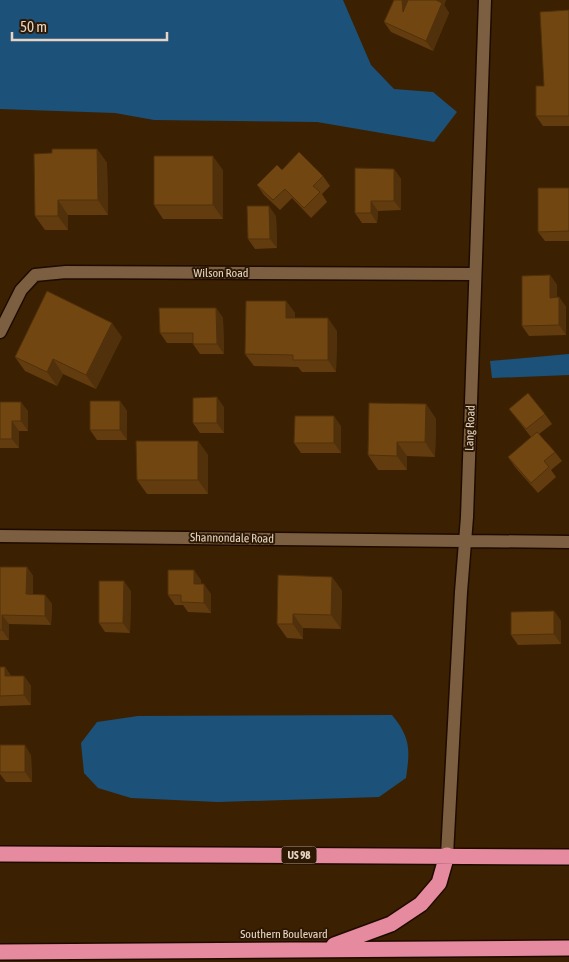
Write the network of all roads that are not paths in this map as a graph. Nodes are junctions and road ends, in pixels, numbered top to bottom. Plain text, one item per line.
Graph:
1 (485, 0) edge
2 (475, 274) junction
3 (0, 332) edge
4 (0, 536) edge
5 (465, 541) junction
6 (569, 542) edge
7 (0, 854) edge
8 (447, 855) junction
9 (569, 857) edge
10 (569, 948) edge
11 (323, 949) junction
12 (0, 952) edge

1 - 2 street, Lang Road
2 - 3 street, Wilson Road
2 - 5 street, Lang Road
4 - 5 street, Shannondale Road
5 - 6 street, Shannondale Road
5 - 8 street, Lang Road
7 - 8 highway, US 98
8 - 9 highway, US 98
8 - 11 highway
10 - 11 highway, Southern Boulevard
11 - 12 highway, Southern Boulevard

